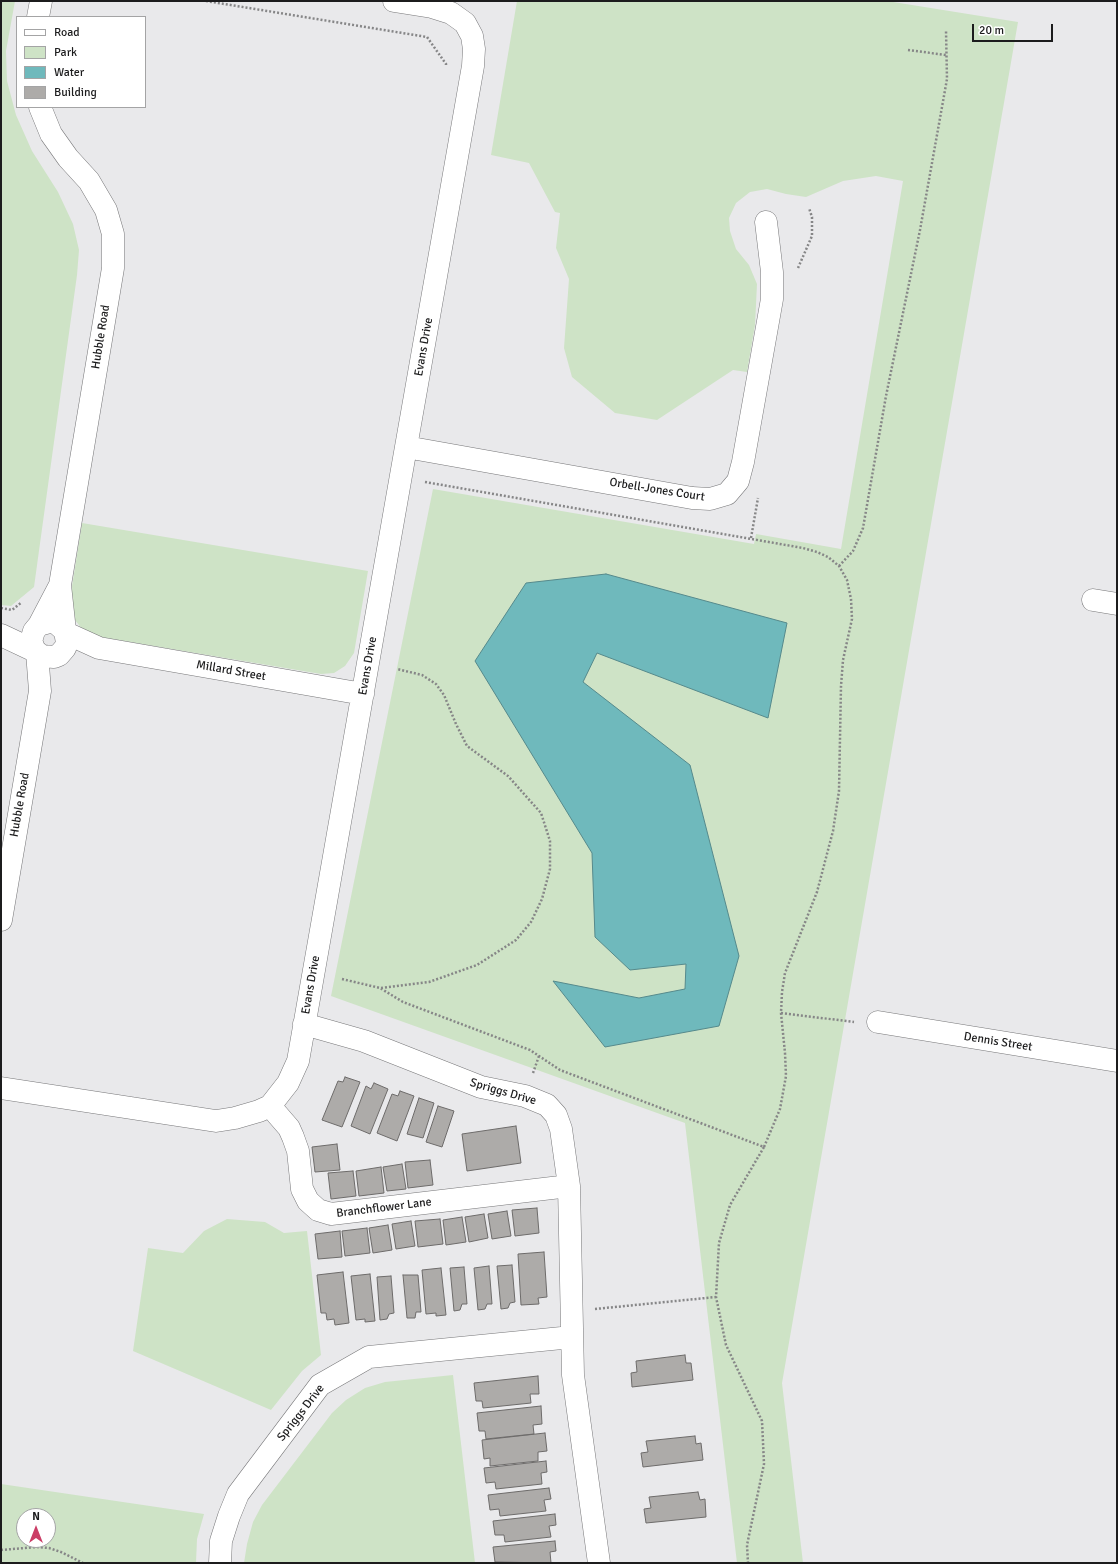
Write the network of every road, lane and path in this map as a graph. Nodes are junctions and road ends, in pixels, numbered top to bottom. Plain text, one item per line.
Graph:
1 (41, 1) edge
2 (394, 1) edge
3 (38, 16) edge
4 (946, 30) dead end
5 (908, 50) dead end
6 (946, 55) junction
7 (40, 108) edge
8 (766, 222) dead end
9 (406, 447) junction
10 (839, 566) dead end
11 (60, 586) junction
12 (1093, 600) dead end
13 (1117, 604) edge
14 (38, 626) junction
15 (1, 630) edge
16 (1, 635) edge
17 (63, 643) junction
18 (36, 652) junction
19 (397, 669) dead end
20 (40, 691) junction
21 (363, 694) junction
22 (1, 920) edge
23 (342, 979) dead end
24 (380, 988) junction
25 (781, 1013) dead end
26 (878, 1022) joint
27 (304, 1024) junction
28 (1117, 1061) edge
29 (1, 1088) edge
30 (270, 1106) junction
31 (569, 1186) junction
32 (716, 1297) junction
33 (572, 1312) junction
34 (572, 1336) junction
35 (1, 1550) edge
36 (83, 1563) edge
37 (220, 1563) edge
38 (599, 1563) edge
39 (748, 1563) edge

1 - 3 street
2 - 9 street, Evans Drive
4 - 6 path
5 - 6 path
6 - 10 path
7 - 11 street, Hubble Road
8 - 9 street, Orbell-Jones Court
9 - 21 street, Evans Drive
11 - 14 street, Hubble Road
11 - 17 street, Hubble Road
12 - 13 street
14 - 15 street
14 - 17 street
14 - 18 street
16 - 18 street
17 - 18 street
17 - 20 street, Hubble Road
17 - 21 street, Millard Street
18 - 20 street, Hubble Road
19 - 24 path
20 - 22 street, Hubble Road
21 - 27 street, Evans Drive
23 - 24 path
24 - 32 path
25 - 26 path
26 - 28 street, Dennis Street
27 - 30 street, Evans Drive
27 - 31 street, Spriggs Drive
29 - 30 street
30 - 31 street, Branchflower Lane
31 - 33 street, Spriggs Drive
32 - 33 path
32 - 39 path
33 - 34 street, Spriggs Drive
34 - 37 street, Spriggs Drive
34 - 38 street, Spriggs Drive
35 - 36 path

